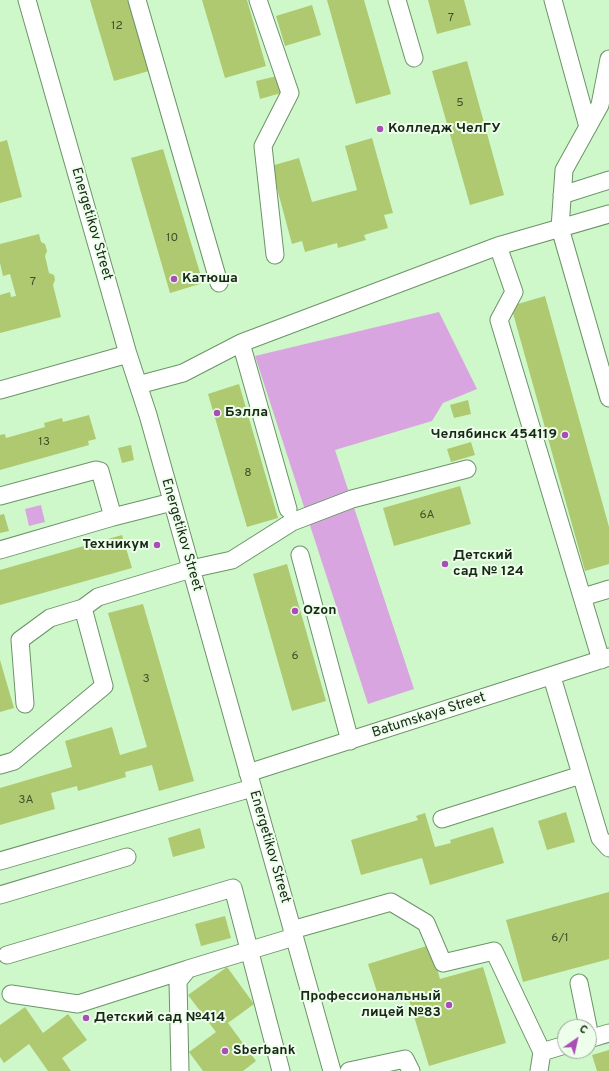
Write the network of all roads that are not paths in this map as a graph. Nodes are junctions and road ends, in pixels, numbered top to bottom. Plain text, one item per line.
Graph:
1 (28, 0) edge
2 (137, 0) edge
3 (258, 0) edge
4 (397, 0) edge
5 (553, 0) edge
6 (414, 58) dead end
7 (609, 59) edge
8 (588, 127) junction
9 (609, 180) edge
10 (562, 196) junction
11 (609, 214) edge
12 (560, 228) junction
13 (498, 246) junction
14 (274, 255) dead end
15 (219, 283) dead end
16 (241, 343) junction
17 (128, 354) junction
18 (138, 385) junction
19 (0, 390) edge
20 (609, 398) edge
21 (467, 470) dead end
22 (0, 496) edge
23 (172, 502) junction
24 (288, 509) dead end
25 (113, 517) junction
26 (0, 550) edge
27 (300, 555) dead end
28 (191, 569) junction
29 (609, 589) edge
30 (582, 597) junction
31 (83, 608) junction
32 (605, 658) edge
33 (552, 677) junction
34 (25, 704) dead end
35 (350, 741) junction
36 (0, 765) edge
37 (581, 775) junction
38 (250, 781) junction
39 (442, 819) dead end
40 (609, 848) edge
41 (127, 857) dead end
42 (0, 861) edge
43 (0, 894) edge
44 (293, 934) junction
45 (250, 950) junction
46 (7, 955) dead end
47 (188, 969) junction
48 (580, 983) dead end
49 (11, 994) dead end
50 (586, 1019) edge
51 (609, 1033) edge
52 (597, 1034) edge
53 (557, 1047) edge
54 (542, 1052) junction
55 (180, 1071) edge
56 (281, 1071) edge
57 (332, 1071) edge
58 (350, 1071) edge
59 (411, 1071) edge
60 (539, 1071) edge

1 - 17 street, Energetikov Street
2 - 15 street
3 - 14 street
4 - 6 street
5 - 8 street
7 - 8 street
8 - 10 street
9 - 10 street
10 - 12 street
11 - 12 street
12 - 13 street
12 - 20 street
13 - 16 street
13 - 30 street
16 - 18 street
16 - 24 street
17 - 18 street, Energetikov Street
17 - 19 street
18 - 23 street, Energetikov Street
21 - 28 street
22 - 25 street
23 - 25 street
23 - 28 street, Energetikov Street
25 - 26 street
27 - 35 street
28 - 31 street
28 - 38 street, Energetikov Street
29 - 30 street
30 - 32 street
31 - 34 street
31 - 36 street
32 - 33 street, Batumskaya Street
33 - 35 street, Batumskaya Street
33 - 37 street
35 - 38 street, Batumskaya Street
37 - 39 street
37 - 40 street
38 - 42 street, Batumskaya Street
38 - 44 street, Energetikov Street
41 - 43 street
44 - 45 street
44 - 54 street
44 - 57 street, Energetikov Street
45 - 46 street
45 - 47 street
45 - 56 street
47 - 49 street
47 - 55 street
48 - 50 street
51 - 52 street
53 - 54 street
54 - 60 street
58 - 59 street

